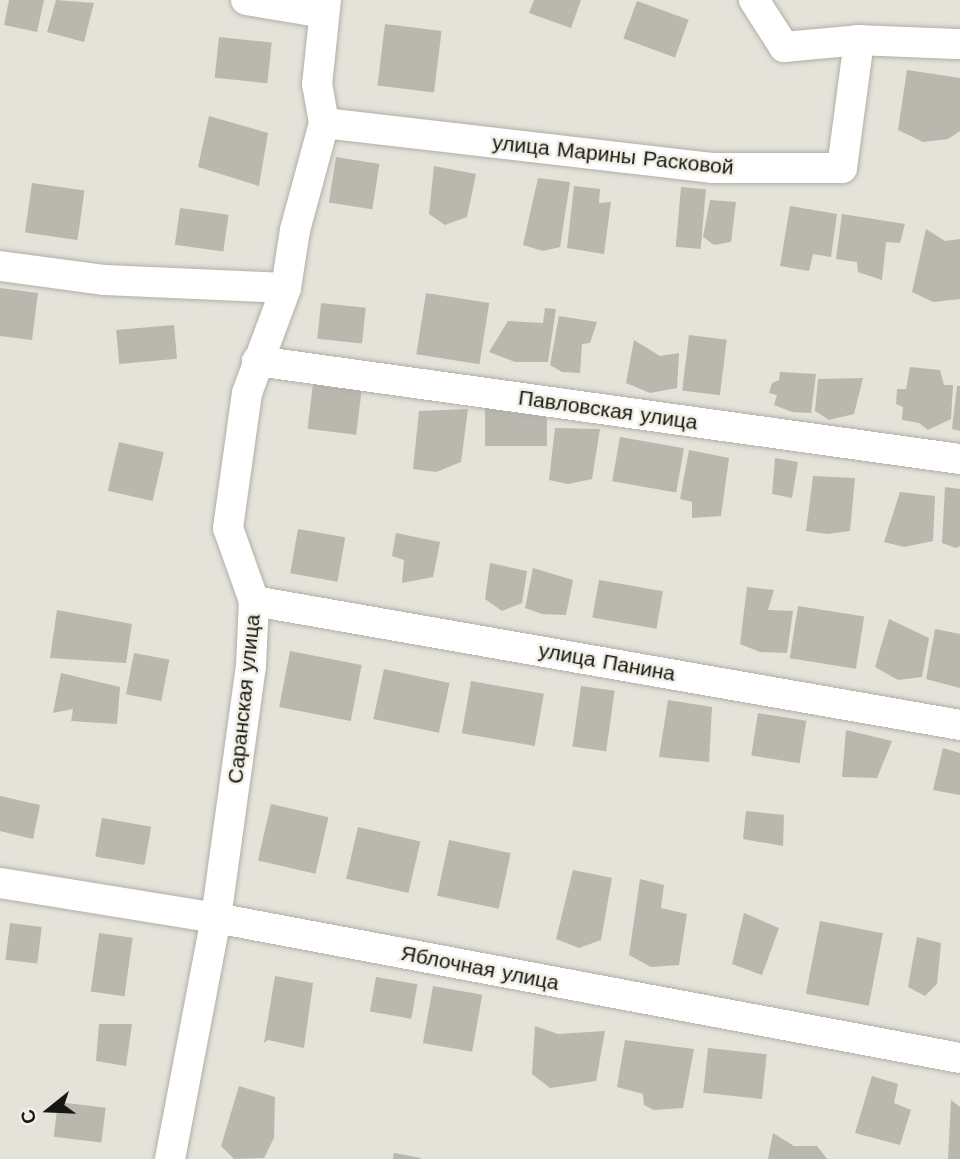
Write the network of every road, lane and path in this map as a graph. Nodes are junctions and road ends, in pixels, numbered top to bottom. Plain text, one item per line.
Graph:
1 (246, 0) edge
2 (754, 0) edge
3 (325, 6) edge
4 (859, 40) junction
5 (960, 44) edge
6 (324, 123) junction
7 (0, 266) edge
8 (286, 288) junction
9 (257, 361) junction
10 (960, 458) edge
11 (254, 601) junction
12 (960, 725) edge
13 (0, 883) edge
14 (216, 918) junction
15 (960, 1058) edge
16 (170, 1159) edge

1 - 3 street
2 - 4 street
3 - 6 street, Саранская улица
4 - 5 street
4 - 6 street, улица Марины Расковой
6 - 8 street, Саранская улица
7 - 8 street
8 - 9 street, Саранская улица
9 - 10 street, Павловская улица
9 - 11 street, Саранская улица
11 - 12 street, улица Панина
11 - 14 street, Саранская улица
13 - 14 street, Яблочная улица
14 - 15 street, Яблочная улица
14 - 16 street, Саранская улица

